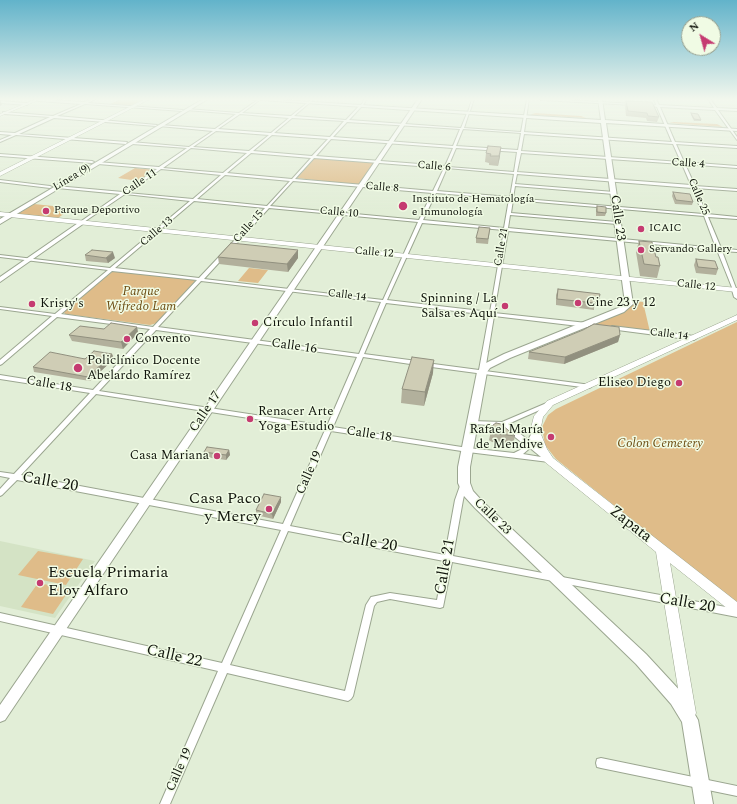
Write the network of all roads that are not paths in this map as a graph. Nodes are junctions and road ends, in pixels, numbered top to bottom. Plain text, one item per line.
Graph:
1 (10, 137) edge
2 (50, 137) edge
3 (73, 137) edge
4 (139, 137) edge
5 (207, 137) edge
6 (269, 137) edge
7 (309, 137) edge
8 (395, 137) edge
9 (458, 137) edge
10 (521, 137) edge
11 (581, 137) edge
12 (671, 137) edge
13 (70, 138) junction
14 (330, 138) junction
15 (606, 138) junction
16 (0, 141) edge
17 (391, 142) junction
18 (129, 143) junction
19 (674, 143) junction
20 (453, 147) junction
21 (737, 147) edge
22 (190, 148) junction
23 (519, 152) junction
24 (250, 153) junction
25 (0, 155) edge
26 (313, 157) junction
27 (33, 158) junction
28 (609, 158) junction
29 (378, 162) junction
30 (95, 163) junction
31 (683, 164) junction
32 (446, 168) junction
33 (737, 168) edge
34 (161, 169) junction
35 (516, 173) junction
36 (0, 174) edge
37 (224, 174) junction
38 (292, 180) junction
39 (0, 181) edge
40 (612, 181) junction
41 (514, 185) junction
42 (362, 186) junction
43 (54, 187) junction
44 (693, 187) junction
45 (737, 190) edge
46 (434, 192) junction
47 (124, 194) junction
48 (614, 194) junction
49 (511, 199) junction
50 (194, 201) junction
51 (267, 207) junction
52 (615, 208) junction
53 (342, 213) junction
54 (508, 214) junction
55 (1, 215) edge
56 (10, 216) junction
57 (706, 216) junction
58 (737, 218) edge
59 (420, 221) junction
60 (0, 222) edge
61 (82, 223) junction
62 (617, 223) junction
63 (506, 230) junction
64 (158, 231) junction
65 (237, 240) junction
66 (620, 240) junction
67 (319, 248) junction
68 (719, 250) junction
69 (737, 251) edge
70 (0, 256) edge
71 (404, 256) junction
72 (31, 260) junction
73 (499, 266) junction
74 (113, 269) junction
75 (200, 279) junction
76 (627, 279) junction
77 (0, 280) edge
78 (289, 290) junction
79 (736, 292) edge
80 (385, 301) junction
81 (0, 308) edge
82 (491, 313) junction
83 (56, 316) junction
84 (737, 317) edge
85 (583, 324) junction
86 (596, 326) edge
87 (604, 327) edge
88 (155, 329) junction
89 (694, 338) junction
90 (254, 342) junction
91 (361, 356) junction
92 (0, 363) edge
93 (482, 372) junction
94 (0, 377) edge
95 (589, 386) junction
96 (94, 393) junction
97 (550, 403) junction
98 (207, 410) junction
99 (474, 422) junction
100 (503, 424) junction
101 (329, 428) junction
102 (535, 430) junction
103 (530, 444) junction
104 (468, 450) junction
105 (510, 456) junction
106 (549, 460) junction
107 (0, 474) edge
108 (16, 477) junction
109 (464, 483) junction
110 (0, 493) edge
111 (146, 500) junction
112 (286, 528) junction
113 (662, 550) junction
114 (448, 558) junction
115 (559, 580) junction
116 (670, 602) junction
117 (737, 609) edge
118 (737, 613) edge
119 (0, 617) edge
120 (59, 631) junction
121 (224, 669) junction
122 (348, 696) joint
123 (0, 716) edge
124 (690, 720) junction
125 (600, 763) dead end
126 (702, 783) junction
127 (737, 791) edge
128 (165, 804) edge
129 (704, 804) edge

1 - 16 street
2 - 13 street, Calle 6
3 - 13 main road
4 - 18 main road, Línea (9)
5 - 22 street, Calle 11
6 - 24 street, Calle 13
7 - 14 street, Calle 4
8 - 17 street, Calle 17
9 - 20 street, Calle 19
10 - 23 street, Calle 21
11 - 15 street
12 - 19 street, Calle 25
13 - 18 street, Calle 6
13 - 27 main road
14 - 17 street, Calle 4
14 - 26 street, Calle 15
15 - 19 street
15 - 28 main road, Calle 23
17 - 20 street, Calle 4
17 - 29 street, Calle 17
18 - 22 street, Calle 6
18 - 30 main road, Línea (9)
19 - 21 street
19 - 31 street, Calle 25
20 - 23 street, Calle 4
20 - 32 street, Calle 19
22 - 24 street, Calle 6
22 - 34 street, Calle 11
23 - 28 street, Calle 4
23 - 35 street, Calle 21
24 - 26 street, Calle 6
24 - 37 street, Calle 13
25 - 27 street, Calle 8
26 - 29 street, Calle 6
26 - 38 street, Calle 15
27 - 30 street, Calle 8
27 - 36 main road
28 - 31 street, Calle 4
28 - 40 main road, Calle 23
29 - 32 street, Calle 6
29 - 42 street, Calle 17
30 - 34 street, Calle 8
30 - 43 main road, Línea (9)
31 - 33 street, Calle 4
31 - 44 street, Calle 25
32 - 35 street, Calle 6
32 - 46 street, Calle 19
34 - 37 street, Calle 8
34 - 47 street, Calle 11
35 - 40 street, Calle 6
35 - 41 street, Calle 21
37 - 38 street, Calle 8
37 - 50 street, Calle 13
38 - 42 street, Calle 8
38 - 51 street, Calle 15
39 - 43 street, Calle 10
40 - 44 street, Calle 6
40 - 48 main road, Calle 23
41 - 48 street
41 - 49 street, Calle 21
42 - 46 street, Calle 8
42 - 53 street, Calle 17
43 - 47 street, Calle 10
43 - 55 main road, Línea (9)
43 - 56 main road, Línea (9)
44 - 45 street, Calle 6
44 - 57 street, Calle 25
46 - 49 street, Calle 8
46 - 59 street, Calle 19
47 - 50 street, Calle 10
47 - 61 street, Calle 11
48 - 52 main road, Calle 23
49 - 52 street, Calle 8
49 - 54 street, Calle 21
50 - 51 street, Calle 10
50 - 64 street, Calle 13
51 - 53 street, Calle 10
51 - 65 street, Calle 15
52 - 57 street, Calle 8
52 - 62 main road, Calle 23
53 - 59 street, Calle 10
53 - 67 street, Calle 17
54 - 62 street
54 - 63 street, Calle 21
55 - 56 main road, Calle 12
56 - 60 main road, Línea (9)
56 - 61 main road, Calle 12
57 - 58 street, Calle 8
57 - 68 street, Calle 25
59 - 63 street, Calle 10
59 - 71 street, Calle 19
61 - 64 main road, Calle 12
61 - 72 street, Calle 11
62 - 66 main road, Calle 23
63 - 66 street, Calle 10
63 - 73 street, Calle 21
64 - 65 main road, Calle 12
64 - 74 street, Calle 13
65 - 67 main road, Calle 12
65 - 75 street, Calle 15
66 - 68 street, Calle 10
66 - 76 main road, Calle 23
67 - 71 main road, Calle 12
67 - 78 street, Calle 17
68 - 69 street, Calle 10
68 - 79 street, Calle 25
70 - 72 street, Calle 14
71 - 73 main road, Calle 12
71 - 80 street, Calle 19
72 - 74 street, Calle 14
72 - 77 street, Calle 11
73 - 76 main road, Calle 12
73 - 82 street, Calle 21
74 - 75 street, Calle 14
74 - 83 street, Calle 13
75 - 78 street, Calle 14
75 - 88 street, Calle 15
76 - 79 main road, Calle 12
76 - 85 main road, Calle 23
78 - 80 street, Calle 14
78 - 90 street, Calle 17
80 - 82 street, Calle 14
80 - 91 street, Calle 19
81 - 83 street, Calle 16
82 - 85 street, Calle 14
82 - 93 street, Calle 21
83 - 88 street, Calle 16
83 - 92 street, Calle 13
84 - 89 main road
85 - 86 street, Calle 14
85 - 93 main road, Calle 23
87 - 89 street, Calle 14
88 - 90 street, Calle 16
88 - 96 street, Calle 15
89 - 95 main road
90 - 91 street, Calle 16
90 - 98 street, Calle 17
91 - 93 street, Calle 16
91 - 101 street, Calle 19
93 - 95 street, Calle 16
93 - 99 main road
94 - 96 street, Calle 18
95 - 97 main road
96 - 98 street, Calle 18
96 - 108 street, Calle 15
97 - 100 street
97 - 102 main road
98 - 101 street, Calle 18
98 - 111 street, Calle 17
99 - 100 street
99 - 104 main road
100 - 103 street
101 - 104 street, Calle 18
101 - 112 street, Calle 19
102 - 103 street
102 - 106 main road, Zapata
103 - 105 street
103 - 106 street
104 - 105 street, Calle 18
104 - 109 main road
105 - 106 street, Calle 18
106 - 113 main road, Zapata
107 - 108 street, Calle 20
108 - 110 street, Calle 15
108 - 111 street, Calle 20
109 - 114 street, Calle 21
109 - 115 main road, Calle 23
111 - 112 street, Calle 20
111 - 120 street, Calle 17
112 - 114 street, Calle 20
112 - 121 street, Calle 19
113 - 116 main road
113 - 117 main road, Zapata
114 - 115 street, Calle 20
114 - 122 street, Calle 21
115 - 116 street, Calle 20
115 - 124 main road, Calle 23
116 - 118 street, Calle 20
116 - 124 main road
119 - 120 street, Calle 22
120 - 121 street, Calle 22
120 - 123 street, Calle 17
121 - 122 street, Calle 22
121 - 128 street, Calle 19
124 - 126 main road
125 - 126 street
126 - 127 street
126 - 129 main road

